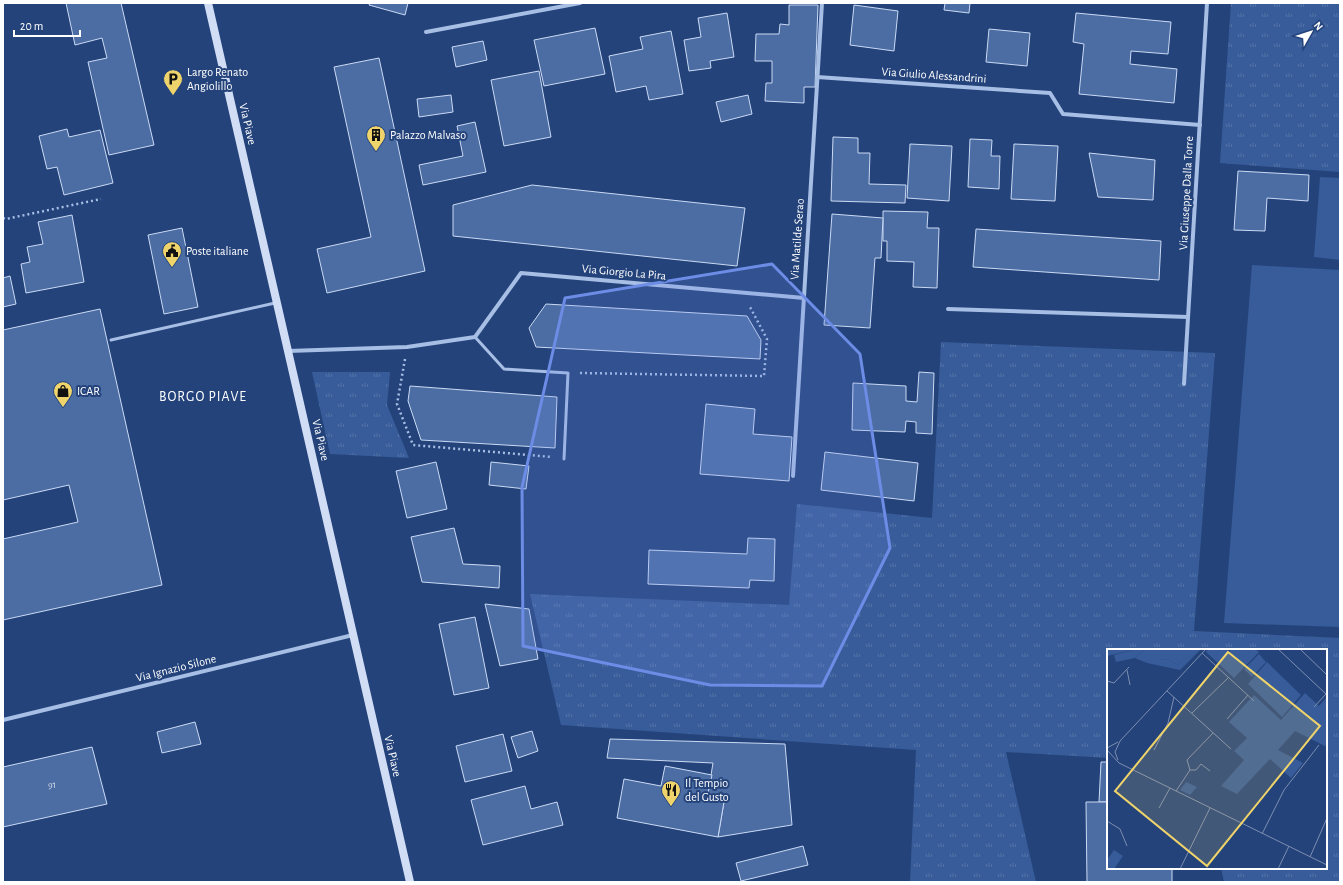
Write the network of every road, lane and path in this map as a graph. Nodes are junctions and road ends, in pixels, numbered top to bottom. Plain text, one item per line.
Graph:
1 (208, 3) edge
2 (580, 3) edge
3 (822, 3) edge
4 (1207, 3) edge
5 (426, 32) dead end
6 (817, 77) junction
7 (1200, 125) junction
8 (101, 199) dead end
9 (3, 218) edge
10 (742, 293) junction
11 (804, 298) junction
12 (277, 303) junction
13 (948, 309) dead end
14 (1188, 317) junction
15 (475, 337) junction
16 (111, 340) dead end
17 (407, 347) junction
18 (288, 351) junction
19 (568, 373) junction
20 (1184, 384) dead end
21 (564, 459) joint
22 (793, 476) dead end
23 (353, 635) junction
24 (3, 720) edge
25 (410, 882) edge

1 - 12 main road, Via Piave
2 - 5 street
3 - 6 street, Via Matilde Serao
4 - 7 street, Via Giuseppe Dalla Torre
6 - 7 street, Via Giulio Alessandrini
6 - 11 street, Via Matilde Serao
7 - 14 street, Via Giuseppe Dalla Torre
8 - 9 path
10 - 11 street, Via Giorgio La Pira
10 - 15 street, Via Giorgio La Pira
10 - 19 path
11 - 22 street, Via Matilde Serao
12 - 16 lane
12 - 18 main road, Via Piave
13 - 14 street
14 - 20 street, Via Giuseppe Dalla Torre
15 - 17 street
15 - 19 lane
17 - 18 street
17 - 21 path
18 - 23 main road, Via Piave
19 - 21 lane
23 - 24 street, Via Ignazio Silone
23 - 25 main road, Via Piave

